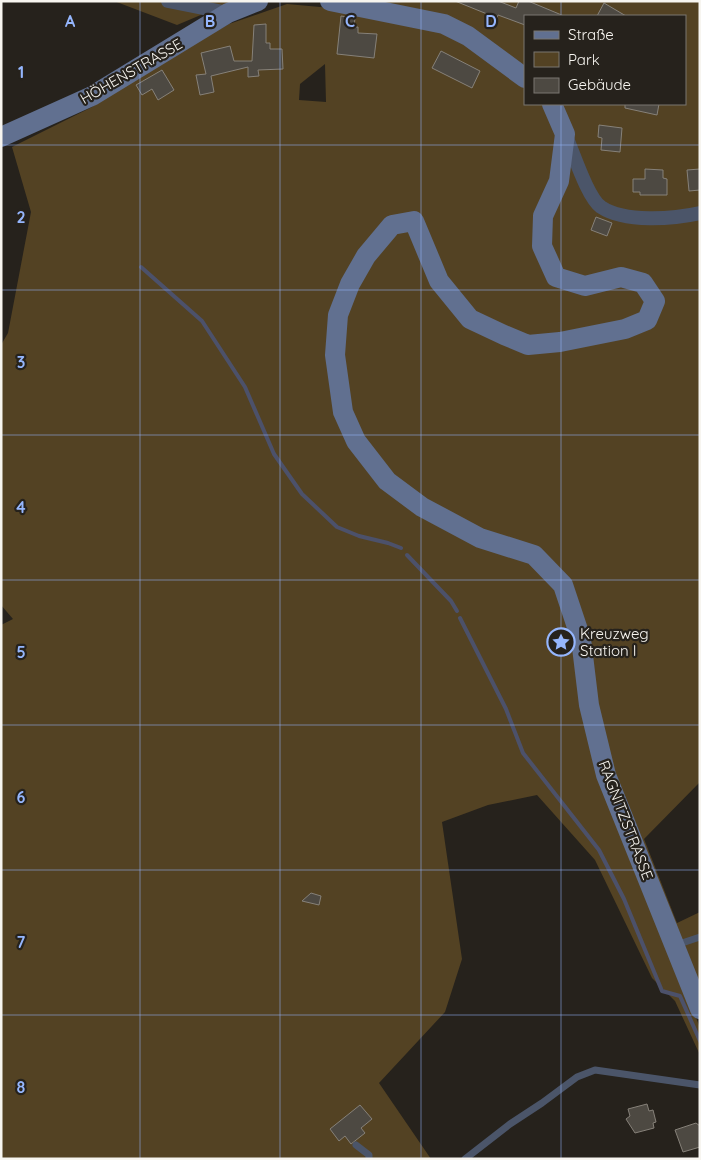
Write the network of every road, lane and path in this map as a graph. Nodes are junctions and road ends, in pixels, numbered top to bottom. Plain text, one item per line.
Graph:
1 (168, 1) edge
2 (258, 1) edge
3 (330, 1) edge
4 (228, 13) junction
5 (524, 77) edge
6 (552, 105) edge
7 (564, 134) junction
8 (1, 137) edge
9 (700, 213) edge
10 (700, 937) edge
11 (675, 946) junction
12 (700, 1009) edge
13 (700, 1085) edge
14 (356, 1145) dead end
15 (369, 1159) edge
16 (466, 1159) edge

1 - 4 street
2 - 4 main road, HÖHENSTRASSE
3 - 5 main road
4 - 8 main road, HÖHENSTRASSE
6 - 7 main road
7 - 9 street
7 - 11 main road, RAGNITZSTRASSE
10 - 11 lane
11 - 12 main road, RAGNITZSTRASSE
13 - 16 lane
14 - 15 lane

